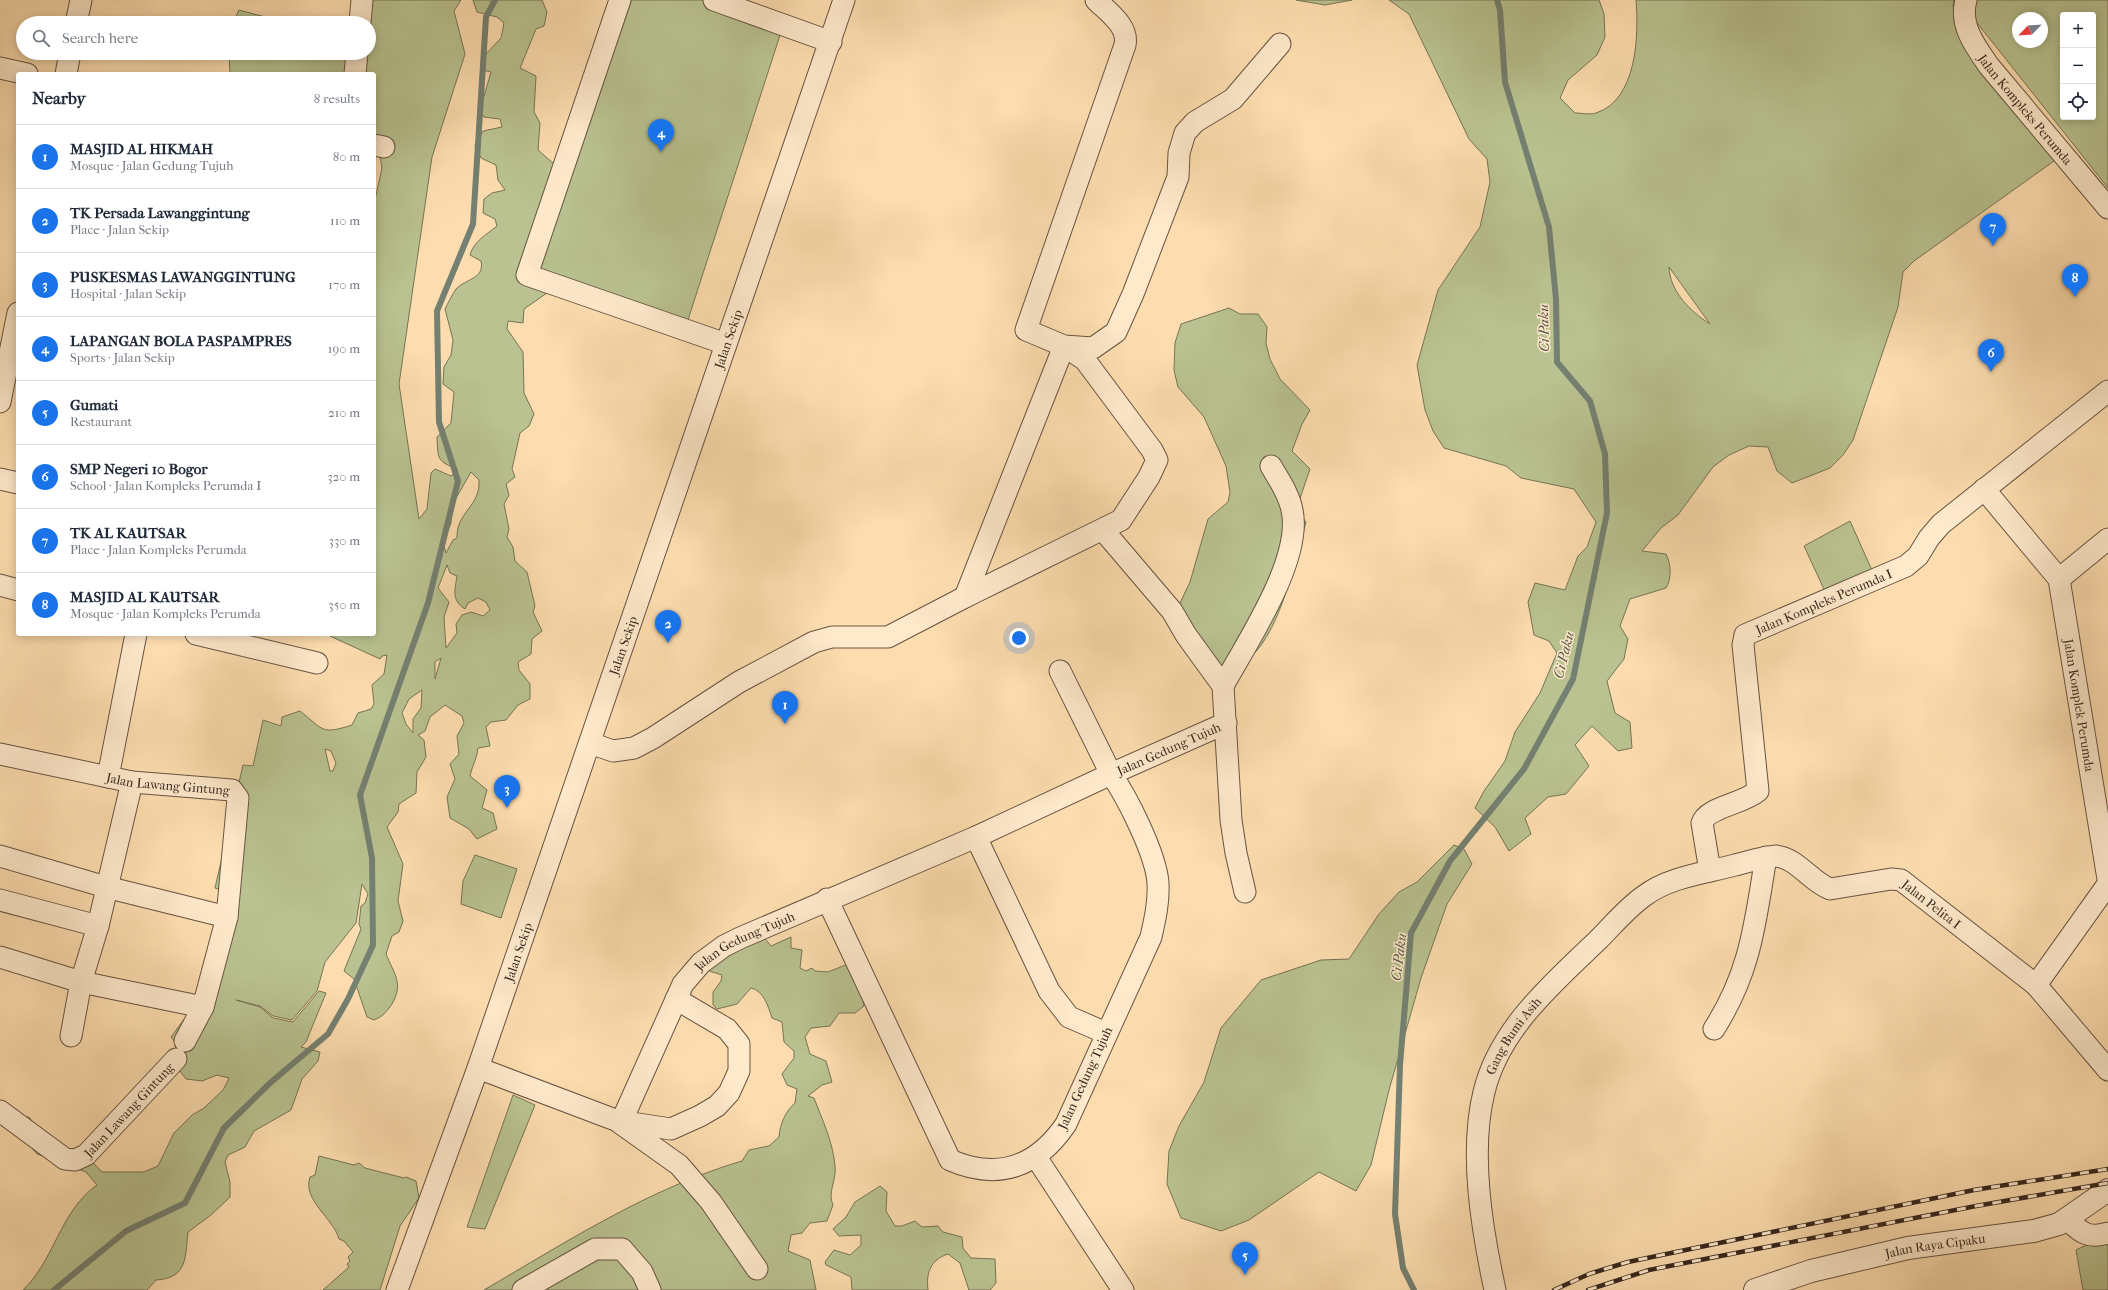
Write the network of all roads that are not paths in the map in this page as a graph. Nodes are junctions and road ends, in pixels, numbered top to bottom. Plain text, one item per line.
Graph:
1 (81, 0) edge
2 (362, 0) edge
3 (620, 0) edge
4 (714, 0) edge
5 (844, 0) edge
6 (1096, 0) edge
7 (1966, 0) edge
8 (78, 16) edge
9 (361, 16) edge
10 (831, 42) junction
11 (1280, 44) dead end
12 (69, 60) edge
13 (356, 60) edge
14 (0, 68) edge
15 (18, 72) edge
16 (66, 72) edge
17 (355, 72) edge
18 (2108, 208) edge
19 (16, 333) edge
20 (726, 344) junction
21 (1064, 346) junction
22 (11, 382) edge
23 (2108, 391) edge
24 (0, 402) edge
25 (1271, 466) dead end
26 (0, 479) edge
27 (16, 483) edge
28 (1984, 489) junction
29 (1103, 530) junction
30 (2108, 539) edge
31 (2059, 579) junction
32 (0, 585) edge
33 (16, 589) edge
34 (965, 597) junction
35 (136, 636) edge
36 (205, 636) edge
37 (317, 662) dead end
38 (1060, 671) dead end
39 (1223, 686) junction
40 (1226, 723) junction
41 (590, 743) junction
42 (0, 754) edge
43 (1111, 774) junction
44 (108, 777) junction
45 (132, 782) junction
46 (976, 836) junction
47 (0, 856) edge
48 (1766, 858) junction
49 (1710, 872) junction
50 (2108, 879) edge
51 (2108, 884) edge
52 (106, 887) junction
53 (1245, 892) dead end
54 (827, 899) junction
55 (0, 900) edge
56 (227, 917) junction
57 (98, 926) junction
58 (0, 957) edge
59 (81, 982) junction
60 (2036, 985) junction
61 (676, 999) junction
62 (202, 1007) junction
63 (1714, 1029) dead end
64 (1106, 1033) junction
65 (70, 1036) dead end
66 (478, 1068) junction
67 (2108, 1070) edge
68 (0, 1111) edge
69 (618, 1122) junction
70 (1036, 1157) junction
71 (2108, 1190) edge
72 (2068, 1220) junction
73 (2108, 1233) edge
74 (757, 1269) dead end
75 (397, 1290) edge
76 (523, 1290) edge
77 (650, 1290) edge
78 (1123, 1290) edge
79 (1495, 1290) edge
80 (1756, 1290) edge

1 - 8 street
2 - 9 street
3 - 20 street
4 - 10 street
5 - 10 street, Jalan Sekip
6 - 21 street
7 - 18 street, Jalan Kompleks Perumda
10 - 20 street, Jalan Sekip
11 - 21 street
12 - 16 street
13 - 17 street
14 - 15 street
19 - 22 street
20 - 41 street, Jalan Sekip
21 - 29 street
21 - 34 street
22 - 24 street
23 - 28 street, Jalan Kompleks Perumda I
25 - 39 street
26 - 27 street
28 - 31 street
28 - 49 street, Jalan Kompleks Perumda I
29 - 34 street
29 - 39 street
30 - 31 street
31 - 50 street, Jalan Komplek Perumda
32 - 33 street
34 - 41 street
35 - 44 street
36 - 37 street
38 - 43 street, Jalan Gedung Tujuh
39 - 40 street
40 - 43 street, Jalan Gedung Tujuh
40 - 53 street
41 - 66 street, Jalan Sekip
42 - 44 street, Jalan Lawang Gintung
43 - 46 street, Jalan Gedung Tujuh
43 - 64 street, Jalan Gedung Tujuh
44 - 45 street, Jalan Lawang Gintung
45 - 52 street
45 - 56 street, Jalan Lawang Gintung
46 - 54 street, Jalan Gedung Tujuh
46 - 64 street
47 - 52 street
48 - 49 street, Jalan Pelita I
48 - 60 street, Jalan Pelita I
48 - 63 street
49 - 79 street, Gang Bumi Asih
51 - 60 street
52 - 56 street
52 - 57 street
54 - 61 street, Jalan Gedung Tujuh
54 - 70 street, Jalan Gedung Tujuh
55 - 57 street
56 - 62 street, Jalan Lawang Gintung
57 - 59 street
58 - 59 street
59 - 62 street
59 - 65 street
60 - 67 street, Jalan Pelita I
61 - 69 street, Jalan Gedung Tujuh
61 - 69 street
62 - 68 street, Jalan Lawang Gintung
64 - 70 street, Jalan Gedung Tujuh
66 - 69 street
66 - 75 street, Jalan Sekip
69 - 74 street
70 - 78 street
71 - 72 street, Jalan Raya Cipaku
72 - 73 street
72 - 80 street, Jalan Raya Cipaku
76 - 77 street

